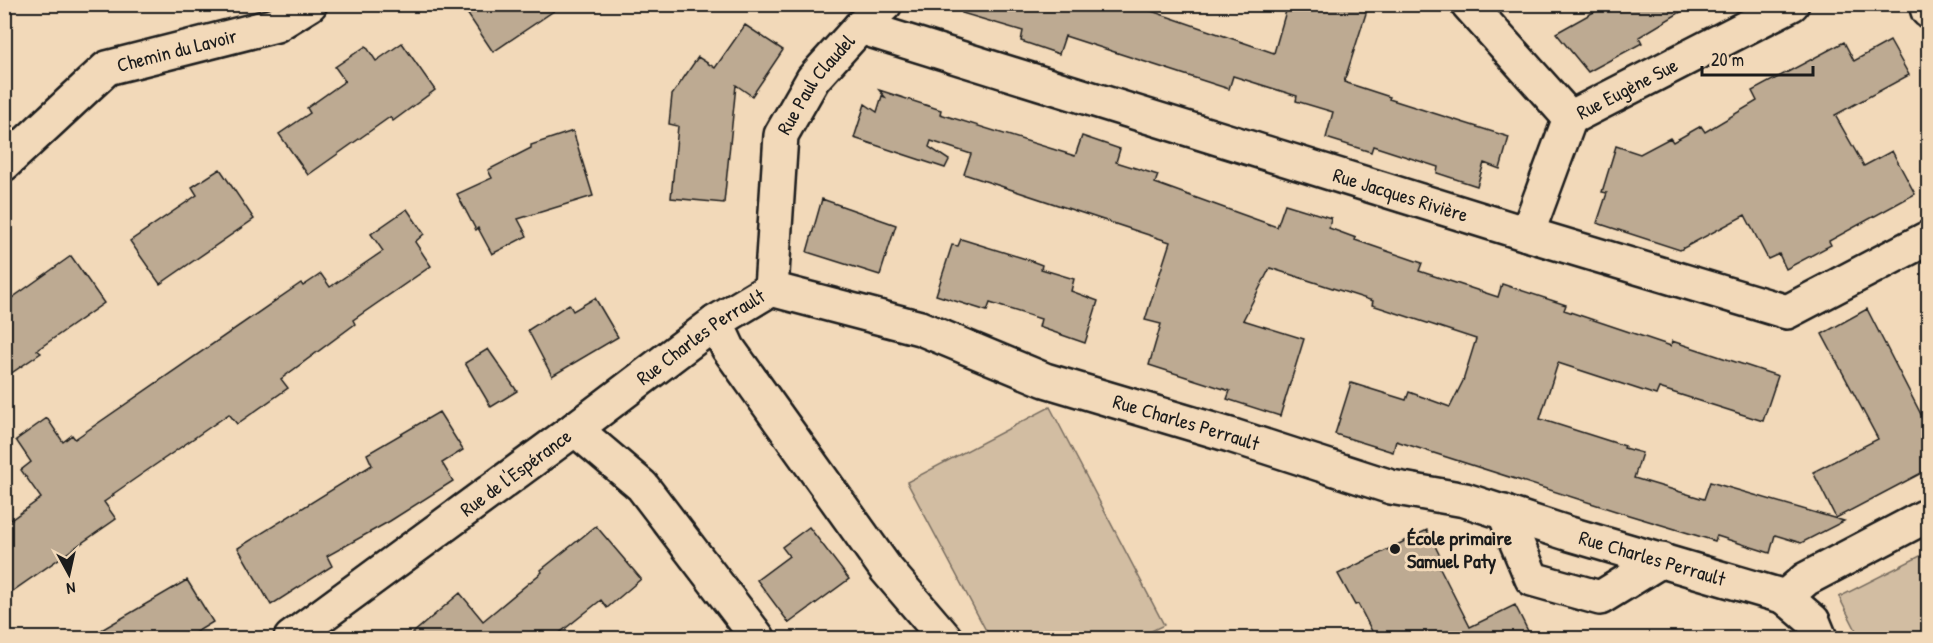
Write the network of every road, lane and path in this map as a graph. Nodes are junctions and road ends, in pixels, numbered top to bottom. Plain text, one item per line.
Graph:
1 (309, 4) edge
2 (885, 4) edge
3 (1468, 4) edge
4 (1792, 4) edge
5 (1926, 4) edge
6 (1929, 11) edge
7 (860, 27) junction
8 (1570, 118) junction
9 (4, 164) edge
10 (1527, 234) junction
11 (1929, 238) edge
12 (771, 289) junction
13 (716, 322) junction
14 (575, 429) junction
15 (1504, 512) junction
16 (1929, 515) edge
17 (1662, 560) junction
18 (1785, 597) junction
19 (291, 639) edge
20 (758, 639) edge
21 (945, 639) edge
22 (1820, 639) edge

1 - 9 street, Chemin du Lavoir
2 - 7 street, Rue Paul Claudel
3 - 8 street
4 - 8 street, Rue Eugène Sue
5 - 6 street
7 - 10 street, Rue Jacques Rivière
7 - 12 street, Rue Paul Claudel
8 - 10 street, Rue Eugène Sue
10 - 11 street, Rue Jacques Rivière
12 - 13 street, Rue Charles Perrault
12 - 15 street, Rue Charles Perrault
13 - 14 street, Rue Charles Perrault
13 - 21 street
14 - 19 street, Rue de l'Espérance
14 - 20 street, Rue de l'Espérance
15 - 17 street, Rue Charles Perrault
15 - 17 street
16 - 18 street
17 - 18 street, Rue Charles Perrault
18 - 22 street, Rue Charles Perrault

